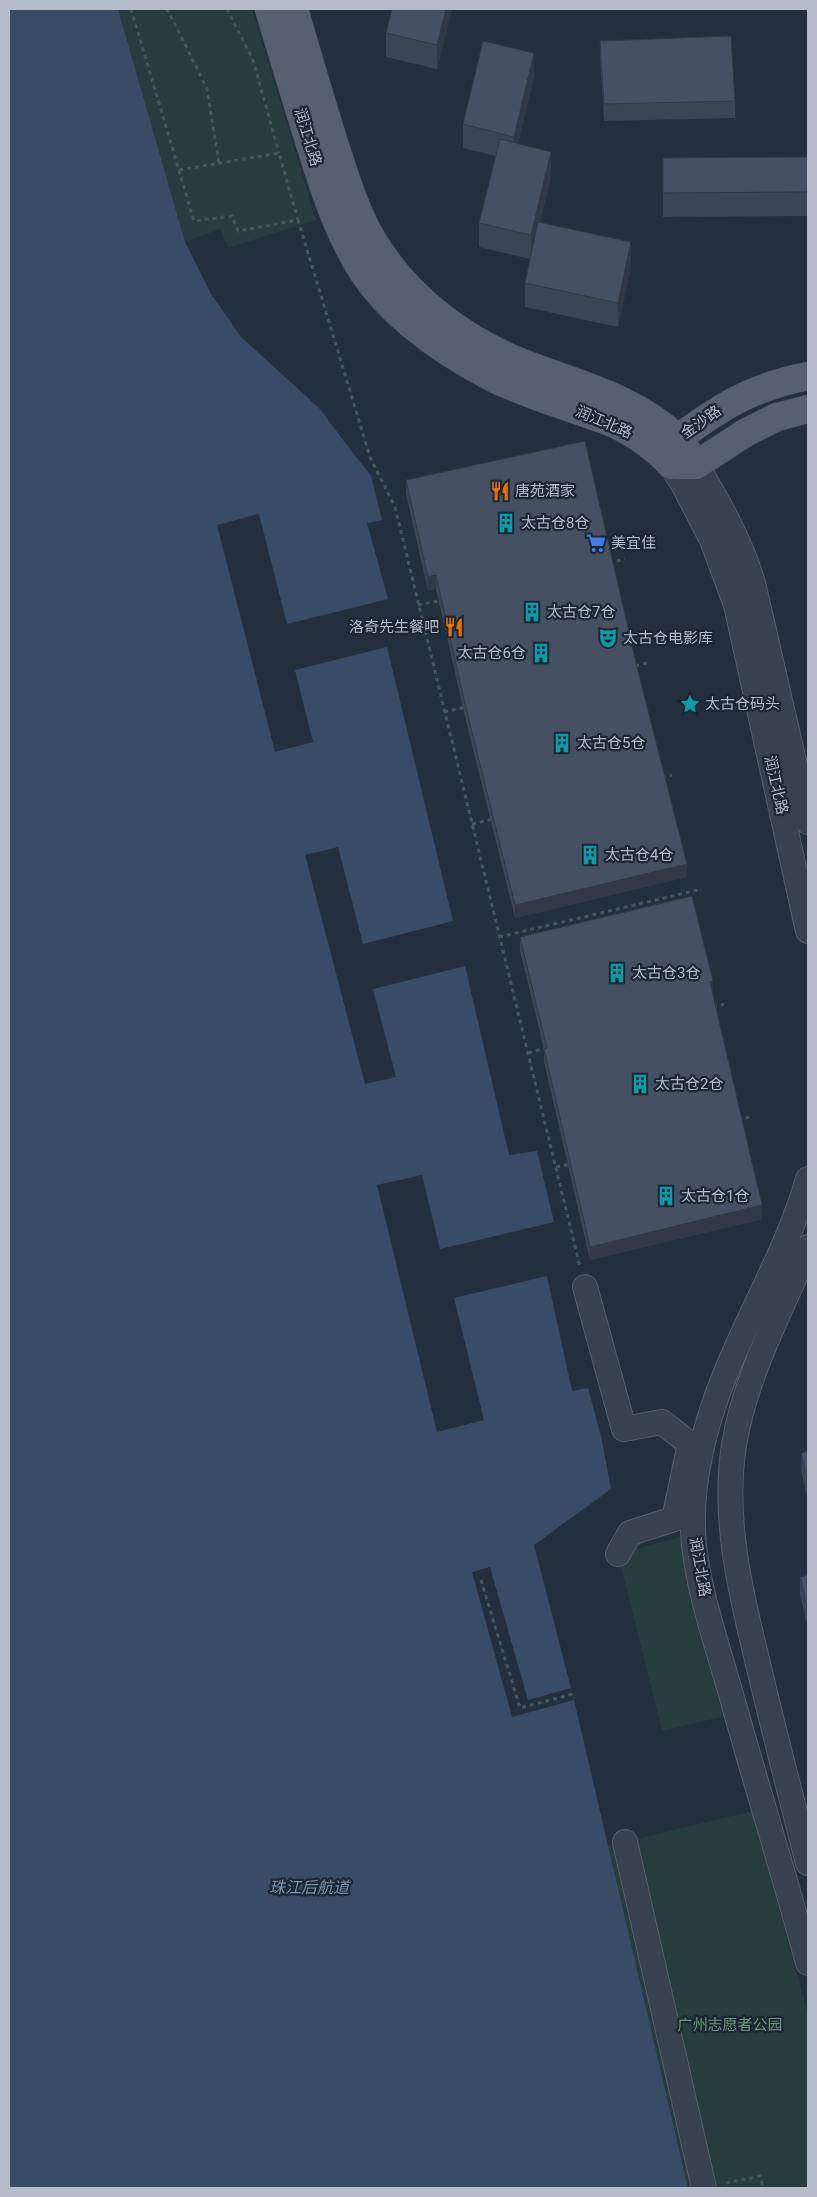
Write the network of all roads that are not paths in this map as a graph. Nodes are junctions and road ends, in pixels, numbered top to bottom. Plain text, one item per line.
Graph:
1 (269, 9) edge
2 (294, 9) edge
3 (808, 376) edge
4 (808, 409) edge
5 (677, 439) junction
6 (684, 465) junction
7 (808, 822) edge
8 (808, 931) edge
9 (808, 1179) edge
10 (808, 1247) edge
11 (585, 1287) road end
12 (618, 1554) dead end
13 (625, 1842) dead end
14 (808, 1863) edge
15 (808, 1963) edge
16 (704, 2188) edge

1 - 6 main road, 润江北路
2 - 5 main road, 润江北路
3 - 5 main road, 金沙路
4 - 6 main road
5 - 6 main road, 金沙路
6 - 7 street, 润江北路
6 - 8 street, 润江北路
9 - 15 street, 润江北路
10 - 14 street
11 - 12 street
13 - 16 street

